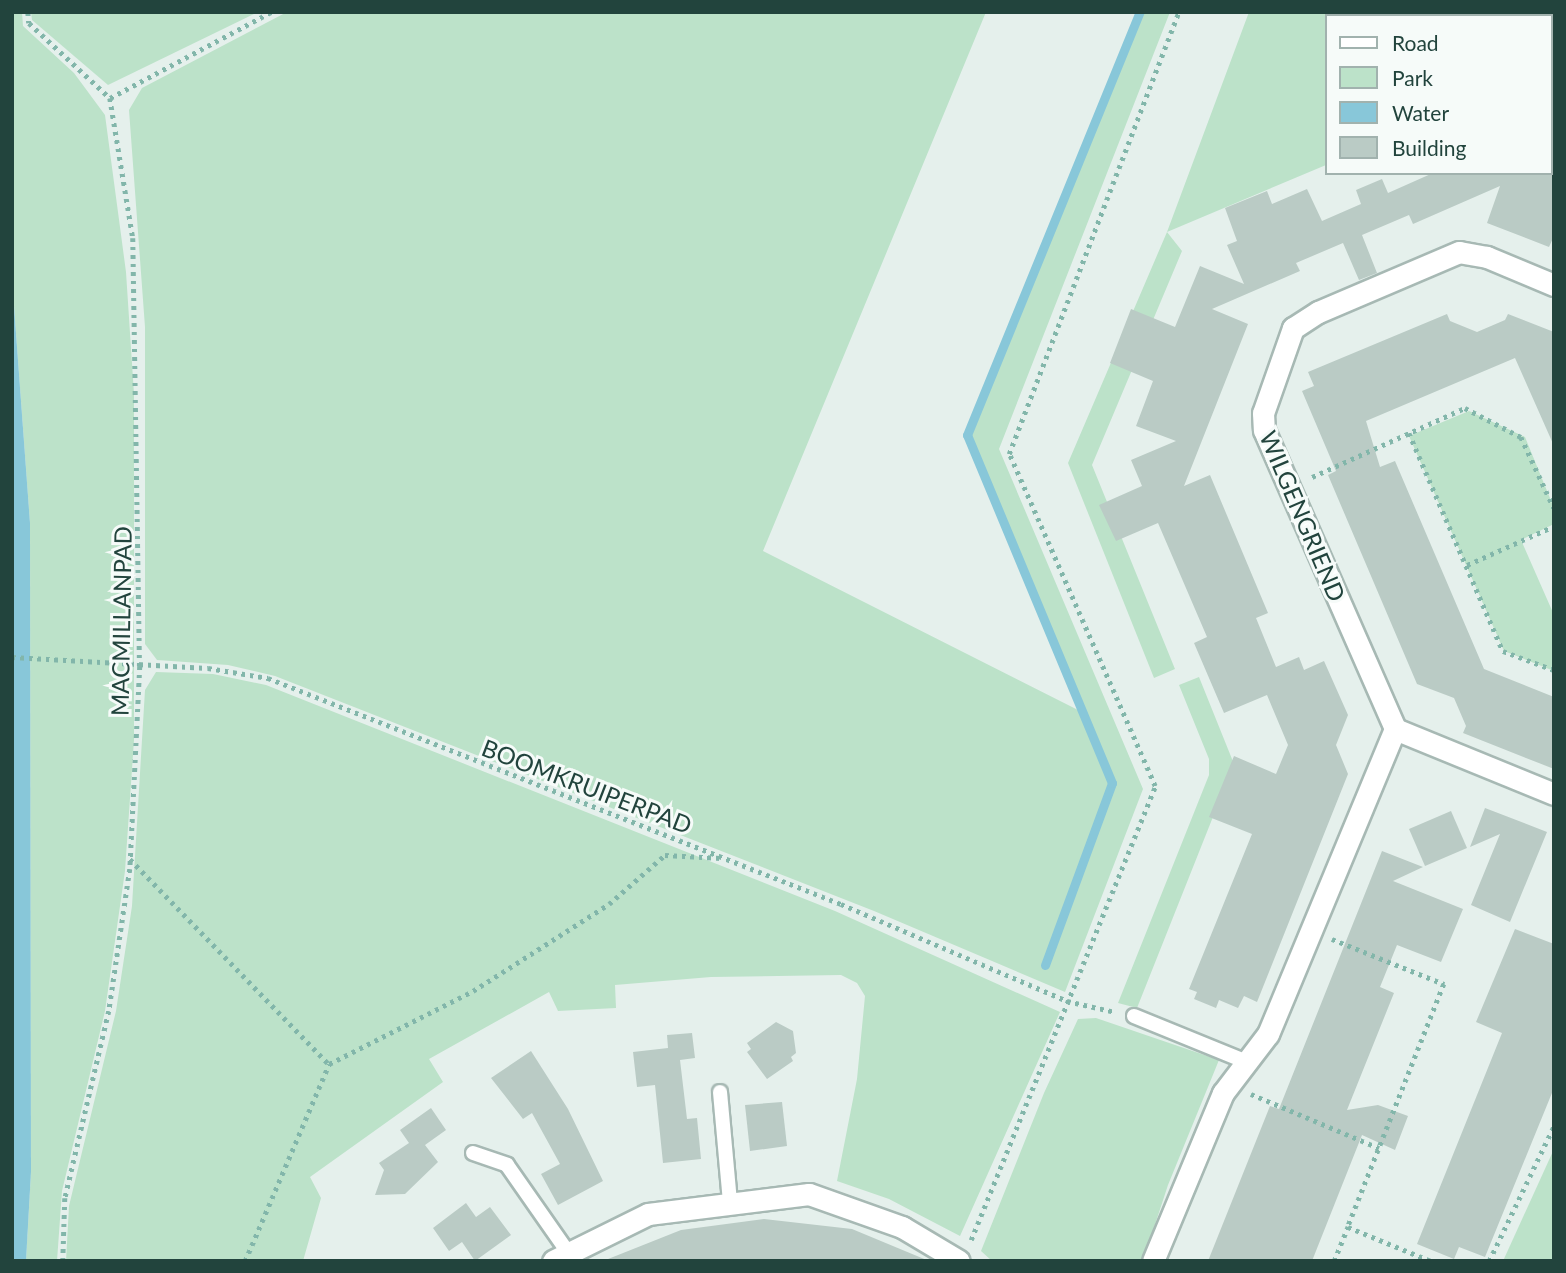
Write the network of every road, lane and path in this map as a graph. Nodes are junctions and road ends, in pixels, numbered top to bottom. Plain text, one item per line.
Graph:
1 (28, 12) edge
2 (271, 12) edge
3 (1179, 12) edge
4 (110, 99) junction
5 (1554, 285) edge
6 (1409, 433) junction
7 (1288, 487) junction
8 (1554, 508) edge
9 (1554, 526) edge
10 (1467, 565) junction
11 (12, 657) edge
12 (141, 666) junction
13 (1554, 670) edge
14 (1395, 729) junction
15 (1554, 794) edge
16 (726, 858) junction
17 (130, 859) junction
18 (1311, 931) junction
19 (1067, 1001) junction
20 (1133, 1016) joint
21 (1247, 1062) junction
22 (329, 1064) junction
23 (1229, 1084) junction
24 (720, 1092) dead end
25 (1554, 1126) edge
26 (1379, 1148) junction
27 (472, 1153) dead end
28 (730, 1201) junction
29 (1348, 1227) junction
30 (964, 1254) edge
31 (560, 1256) edge
32 (63, 1261) edge
33 (245, 1261) edge
34 (1153, 1261) edge
35 (1334, 1261) edge
36 (1431, 1261) edge
37 (1489, 1261) edge

1 - 4 path
2 - 4 path
3 - 19 path
4 - 12 path, MACMILLANPAD
5 - 7 street, WILGENGRIEND
6 - 7 path
6 - 8 path
6 - 10 path
7 - 14 street, WILGENGRIEND
9 - 10 path
10 - 13 path
11 - 12 path, BOOMKRUIPERPAD
12 - 16 path, BOOMKRUIPERPAD
12 - 17 path, MACMILLANPAD
14 - 15 street
14 - 18 street
16 - 19 path, BOOMKRUIPERPAD
16 - 22 path
17 - 22 path
17 - 32 path, MACMILLANPAD
18 - 21 street
18 - 26 path
19 - 20 path, BOOMKRUIPERPAD
19 - 30 path
20 - 21 lane
21 - 23 street
22 - 33 path
23 - 26 path
23 - 34 street
24 - 28 lane
25 - 37 path
26 - 29 path
27 - 31 lane
28 - 30 street
28 - 31 street
29 - 35 path
29 - 36 path

